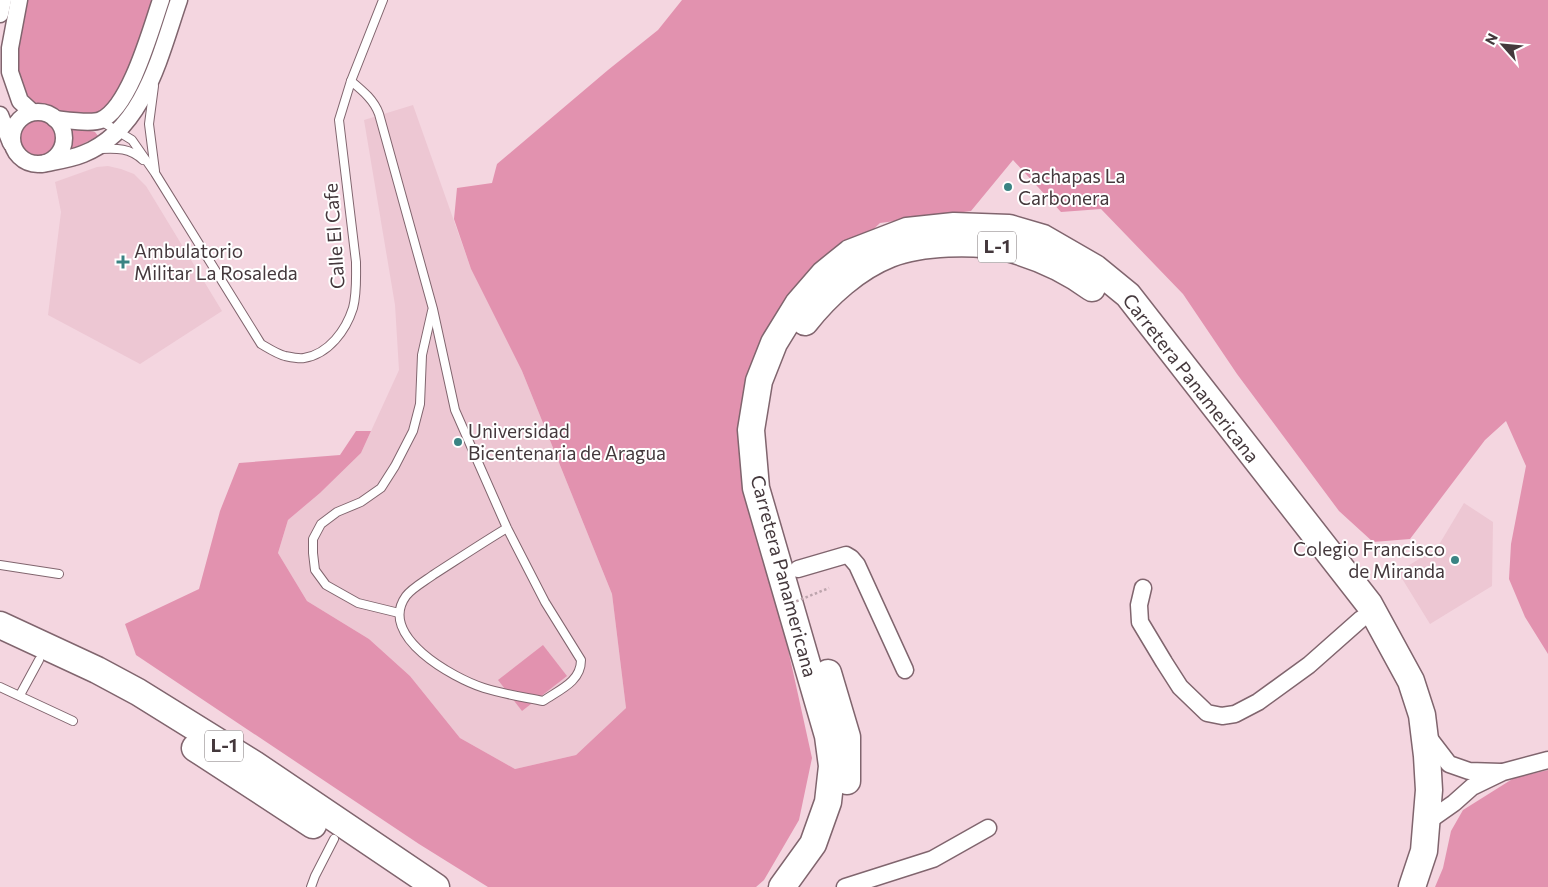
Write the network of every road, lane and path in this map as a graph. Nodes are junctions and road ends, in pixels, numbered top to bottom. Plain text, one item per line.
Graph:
1 (3, 0) edge
2 (19, 0) edge
3 (161, 0) edge
4 (179, 0) edge
5 (384, 0) edge
6 (0, 14) edge
7 (157, 64) junction
8 (351, 81) junction
9 (32, 112) junction
10 (0, 114) edge
11 (55, 119) junction
12 (101, 121) junction
13 (119, 132) junction
14 (13, 147) junction
15 (93, 150) junction
16 (42, 164) junction
17 (155, 173) junction
18 (433, 309) junction
19 (507, 528) junction
20 (0, 565) edge
21 (798, 569) junction
22 (59, 574) dead end
23 (829, 588) dead end
24 (1143, 588) dead end
25 (787, 605) dead end
26 (399, 613) junction
27 (1361, 619) junction
28 (0, 625) edge
29 (0, 645) edge
30 (39, 660) junction
31 (905, 670) dead end
32 (0, 687) edge
33 (20, 695) junction
34 (73, 721) dead end
35 (1424, 732) junction
36 (1548, 760) edge
37 (1503, 772) junction
38 (1427, 822) junction
39 (988, 828) dead end
40 (334, 839) junction
41 (312, 887) edge
42 (411, 887) edge
43 (436, 887) edge
44 (782, 887) edge
45 (805, 887) edge
46 (845, 887) edge
47 (1395, 887) edge
48 (1412, 887) edge

1 - 6 street
2 - 9 street
3 - 12 street
4 - 7 street
5 - 8 lane, Calle El Cafe
7 - 13 street
7 - 17 lane
8 - 17 lane, Calle El Cafe
8 - 18 lane
9 - 11 street
9 - 14 street
10 - 14 street
11 - 12 street
11 - 16 street
12 - 13 lane
13 - 15 street
13 - 17 lane
14 - 16 street
15 - 16 street
15 - 17 lane
18 - 19 lane
18 - 26 lane
19 - 26 lane
19 - 26 lane
20 - 22 lane
21 - 27 main road, Carretera Panamericana / L-1
21 - 31 street
21 - 45 main road, Carretera Panamericana / L-1
23 - 25 path, bridge
24 - 27 street
27 - 47 main road, Carretera Panamericana / L-1
28 - 43 main road, L-1
29 - 30 main road, L-1
30 - 33 lane
30 - 40 main road, L-1
32 - 33 lane
33 - 34 lane
35 - 37 street
35 - 38 main road, Carretera Panamericana / L-1
35 - 44 main road, Carretera Panamericana / L-1
36 - 37 street
37 - 38 street
38 - 48 main road, Carretera Panamericana / L-1
39 - 46 street
40 - 41 lane
40 - 42 main road, L-1

